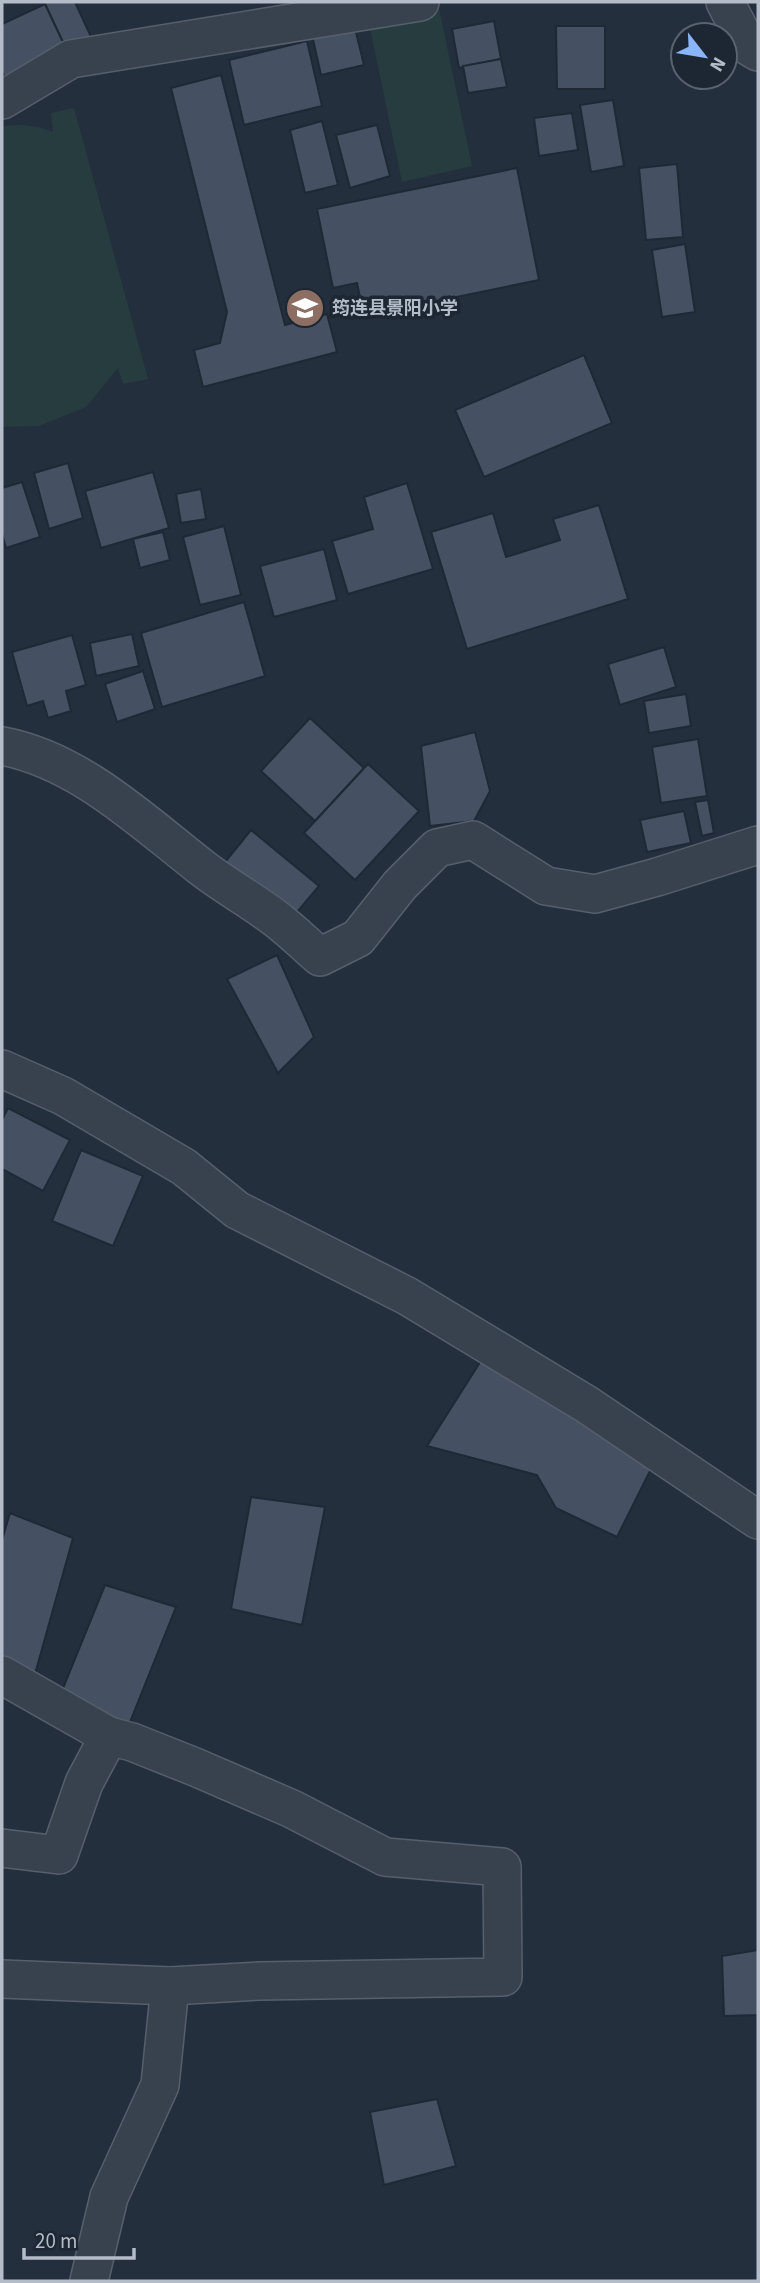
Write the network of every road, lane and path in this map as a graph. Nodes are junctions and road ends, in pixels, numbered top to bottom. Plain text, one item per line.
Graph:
1 (420, 2) edge
2 (725, 2) edge
3 (758, 52) edge
4 (2, 100) edge
5 (2, 746) edge
6 (758, 845) edge
7 (2, 1069) edge
8 (758, 1520) edge
9 (2, 1675) edge
10 (109, 1736) junction
11 (2, 1848) edge
12 (2, 1979) edge
13 (170, 1986) junction
14 (89, 2281) edge

1 - 4 street
2 - 3 street
5 - 6 street
7 - 8 street
9 - 10 street
10 - 11 street
10 - 13 street
12 - 13 street
13 - 14 street

